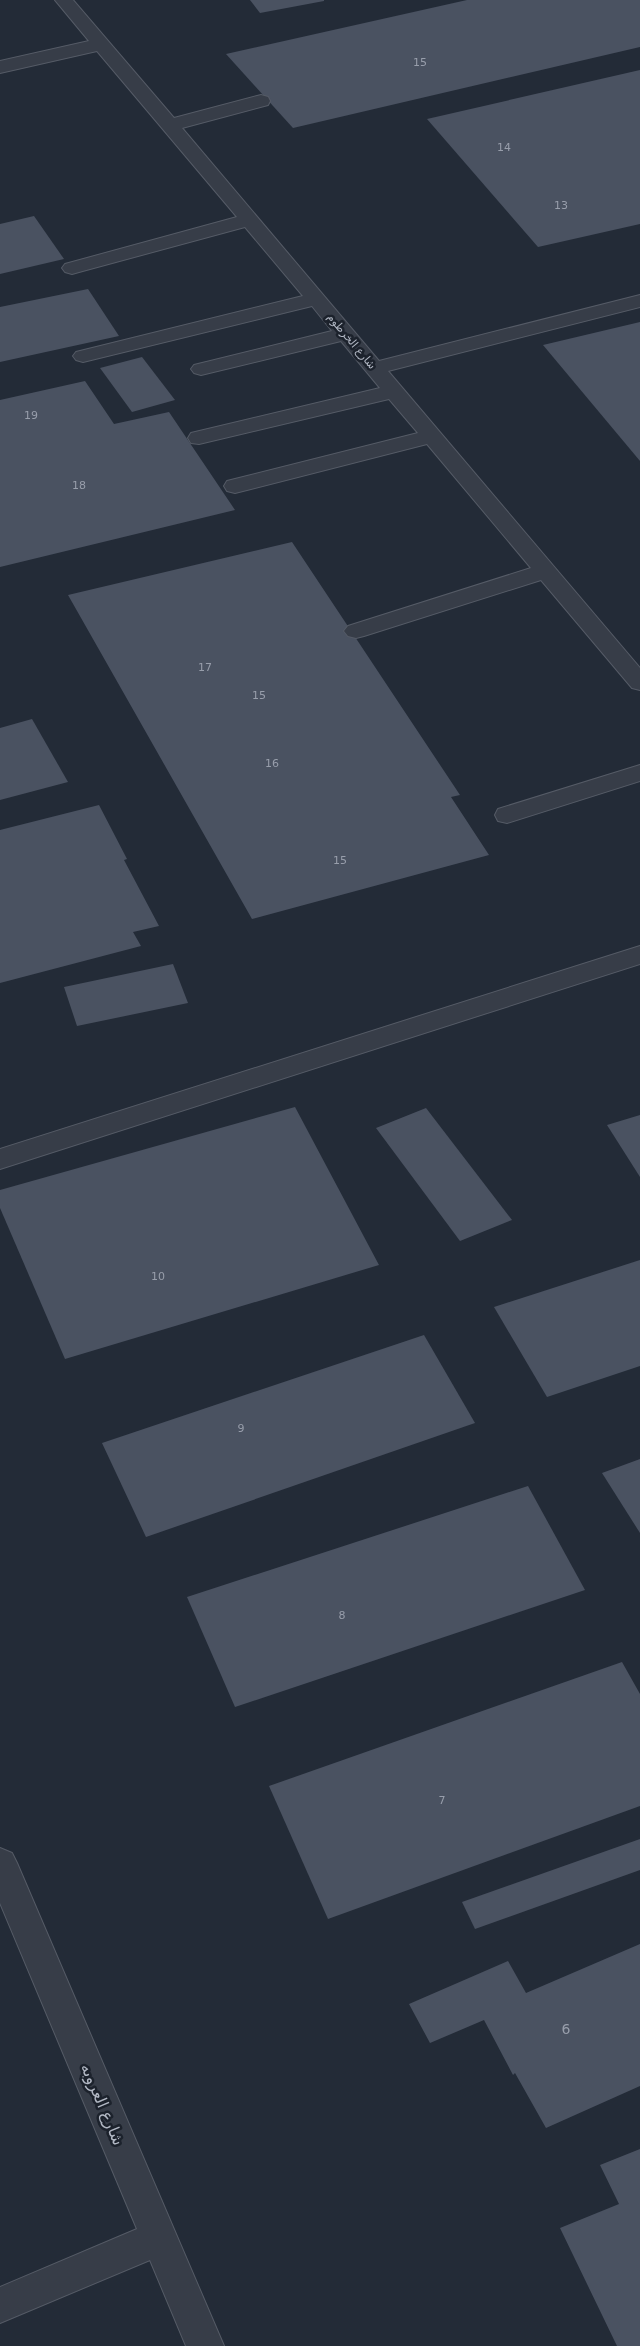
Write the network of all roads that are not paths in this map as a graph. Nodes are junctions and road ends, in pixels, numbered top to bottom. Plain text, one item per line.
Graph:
1 (64, 0) edge
2 (102, 44) junction
3 (0, 67) edge
4 (262, 101) dead end
5 (170, 125) junction
6 (250, 220) junction
7 (72, 268) dead end
8 (317, 299) junction
9 (640, 301) edge
10 (346, 334) junction
11 (83, 356) dead end
12 (375, 368) junction
13 (201, 369) dead end
14 (394, 391) junction
15 (432, 436) junction
16 (199, 438) dead end
17 (235, 486) dead end
18 (546, 571) junction
19 (356, 631) dead end
20 (640, 683) edge
21 (640, 774) edge
22 (507, 815) dead end
23 (640, 955) edge
24 (0, 1159) edge
25 (0, 1863) edge
26 (160, 2238) junction
27 (0, 2306) edge
28 (205, 2346) edge

1 - 2 lane, شارع الخرطوم
2 - 3 lane
2 - 5 lane, شارع الخرطوم
4 - 5 lane
5 - 6 lane, شارع الخرطوم
6 - 7 lane
6 - 8 lane, شارع الخرطوم
8 - 10 lane, شارع الخرطوم
8 - 11 lane
9 - 12 lane
10 - 12 lane, شارع الخرطوم
10 - 13 lane
12 - 14 lane, شارع الخرطوم
14 - 15 lane, شارع الخرطوم
14 - 16 lane
15 - 17 lane
15 - 18 lane, شارع الخرطوم
18 - 19 lane
18 - 20 lane, شارع الخرطوم
21 - 22 lane
23 - 24 lane
25 - 26 lane, شارع العروبه
26 - 27 lane
26 - 28 lane, شارع العروبه

